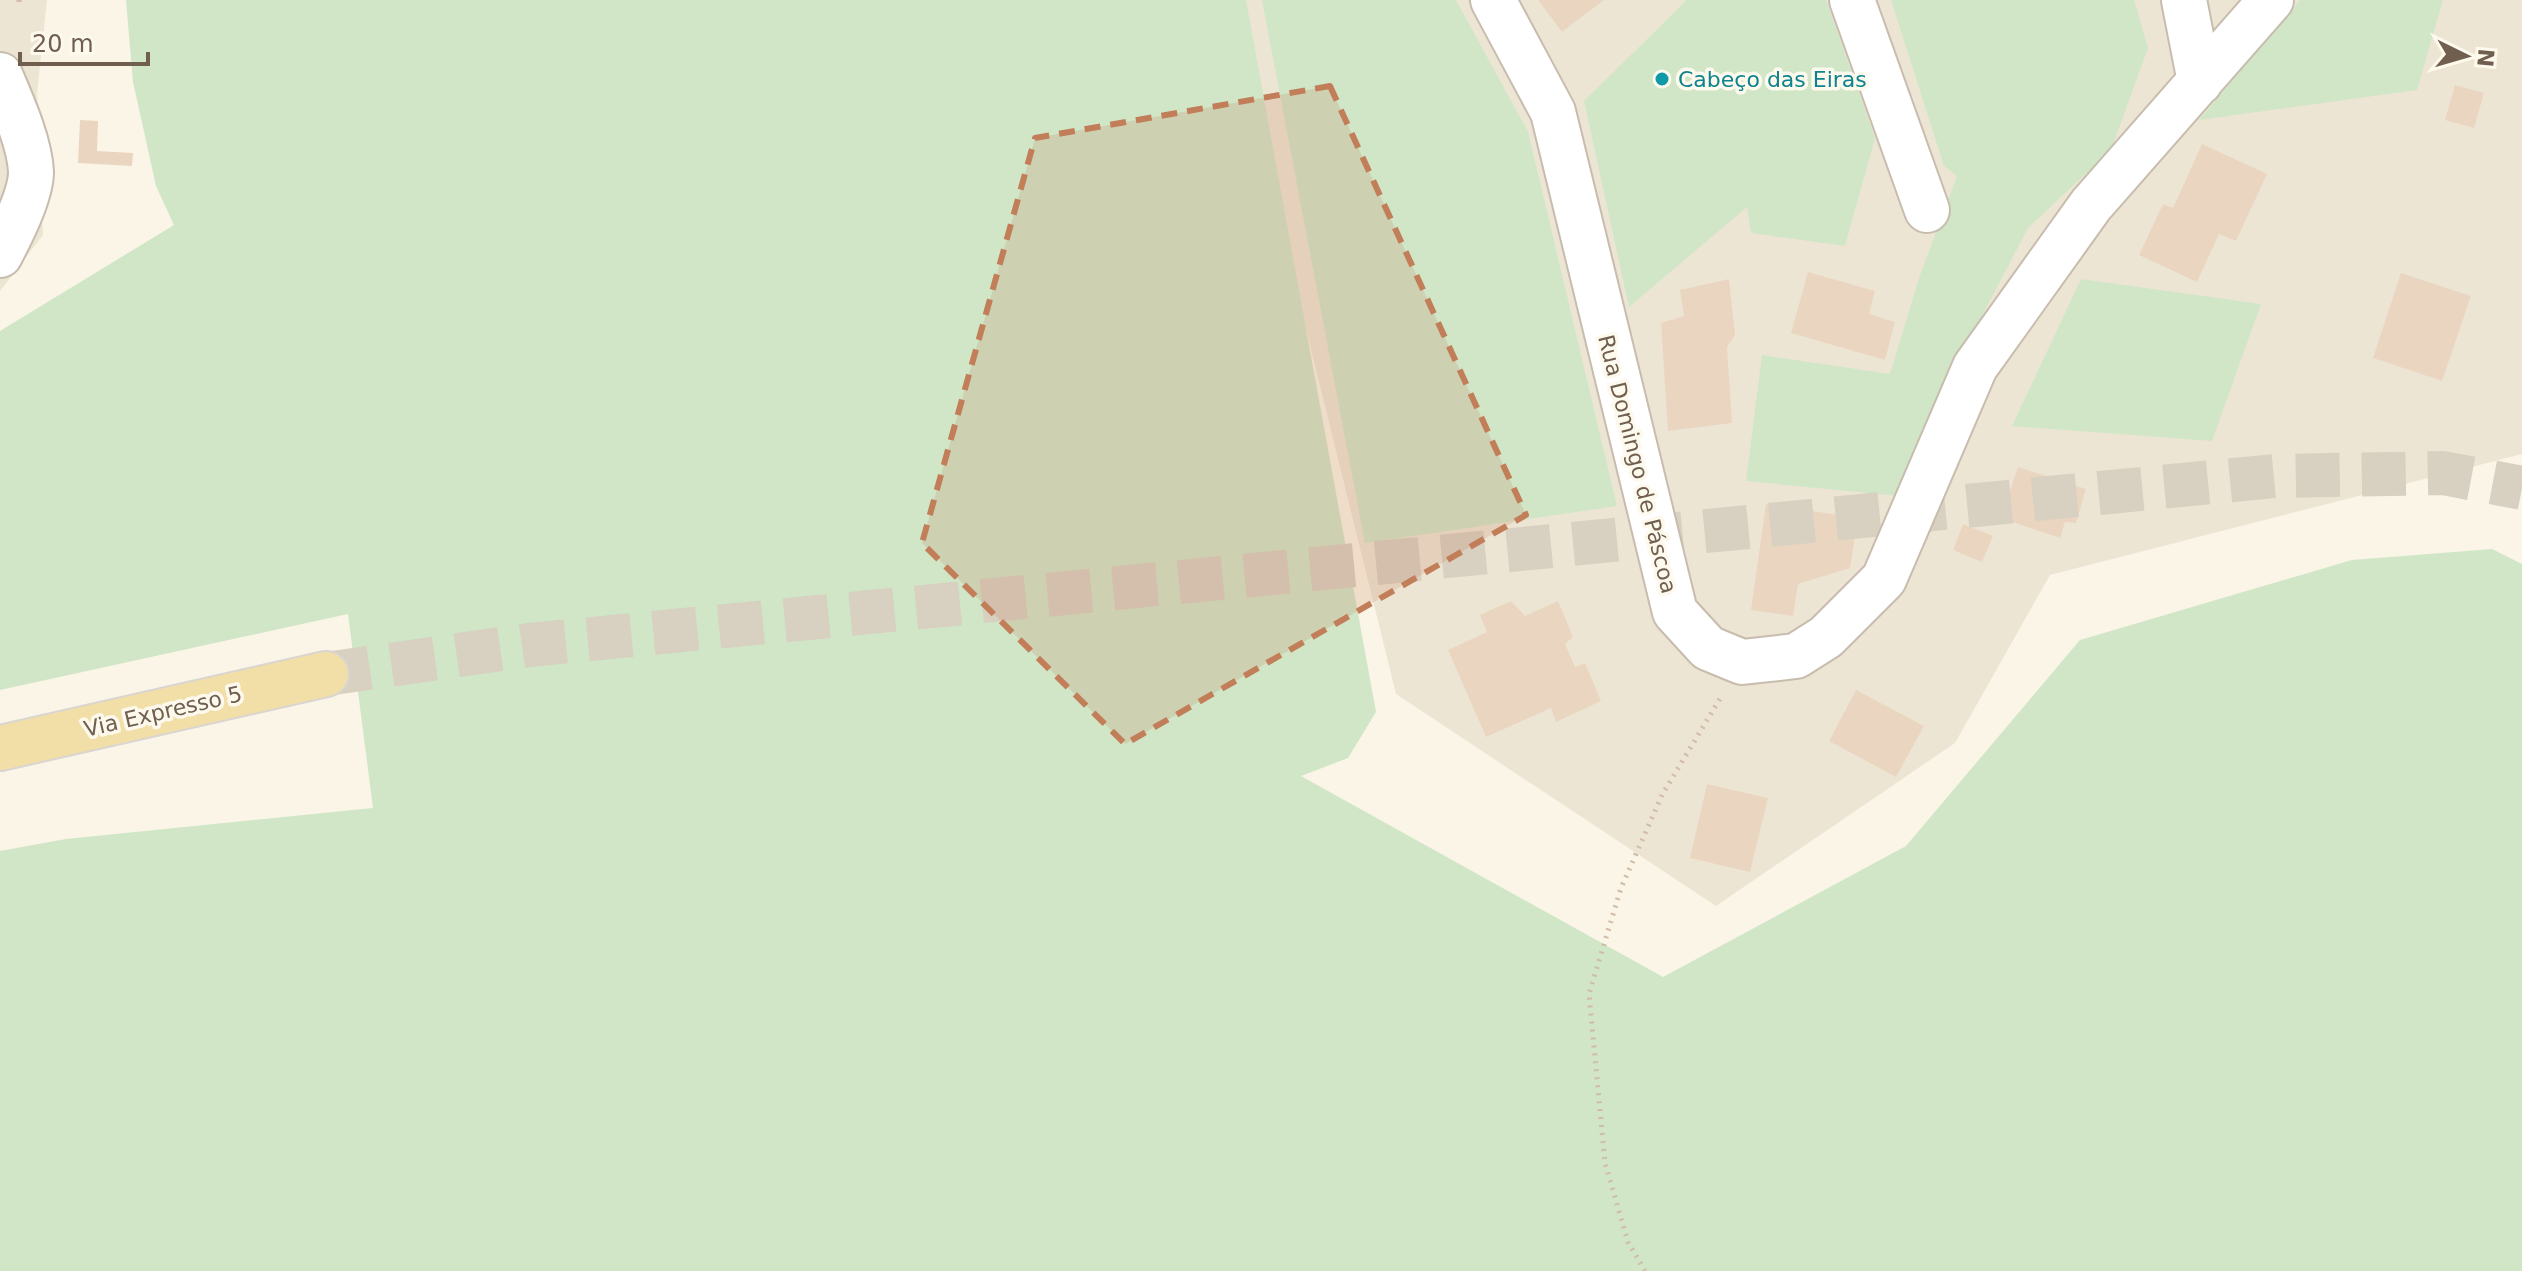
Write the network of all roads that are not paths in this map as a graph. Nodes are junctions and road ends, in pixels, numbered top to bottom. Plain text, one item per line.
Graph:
1 (1493, 0) edge
2 (1852, 0) edge
3 (2184, 0) edge
4 (2271, 0) edge
5 (0, 75) edge
6 (2200, 82) junction
7 (1927, 210) dead end
8 (0, 255) edge
9 (326, 674) tunnel mouth
10 (0, 748) edge

1 - 6 street, Rua Domingo de Páscoa
2 - 7 street
3 - 6 street
4 - 6 street
5 - 8 street
9 - 10 main road, Via Expresso 5

